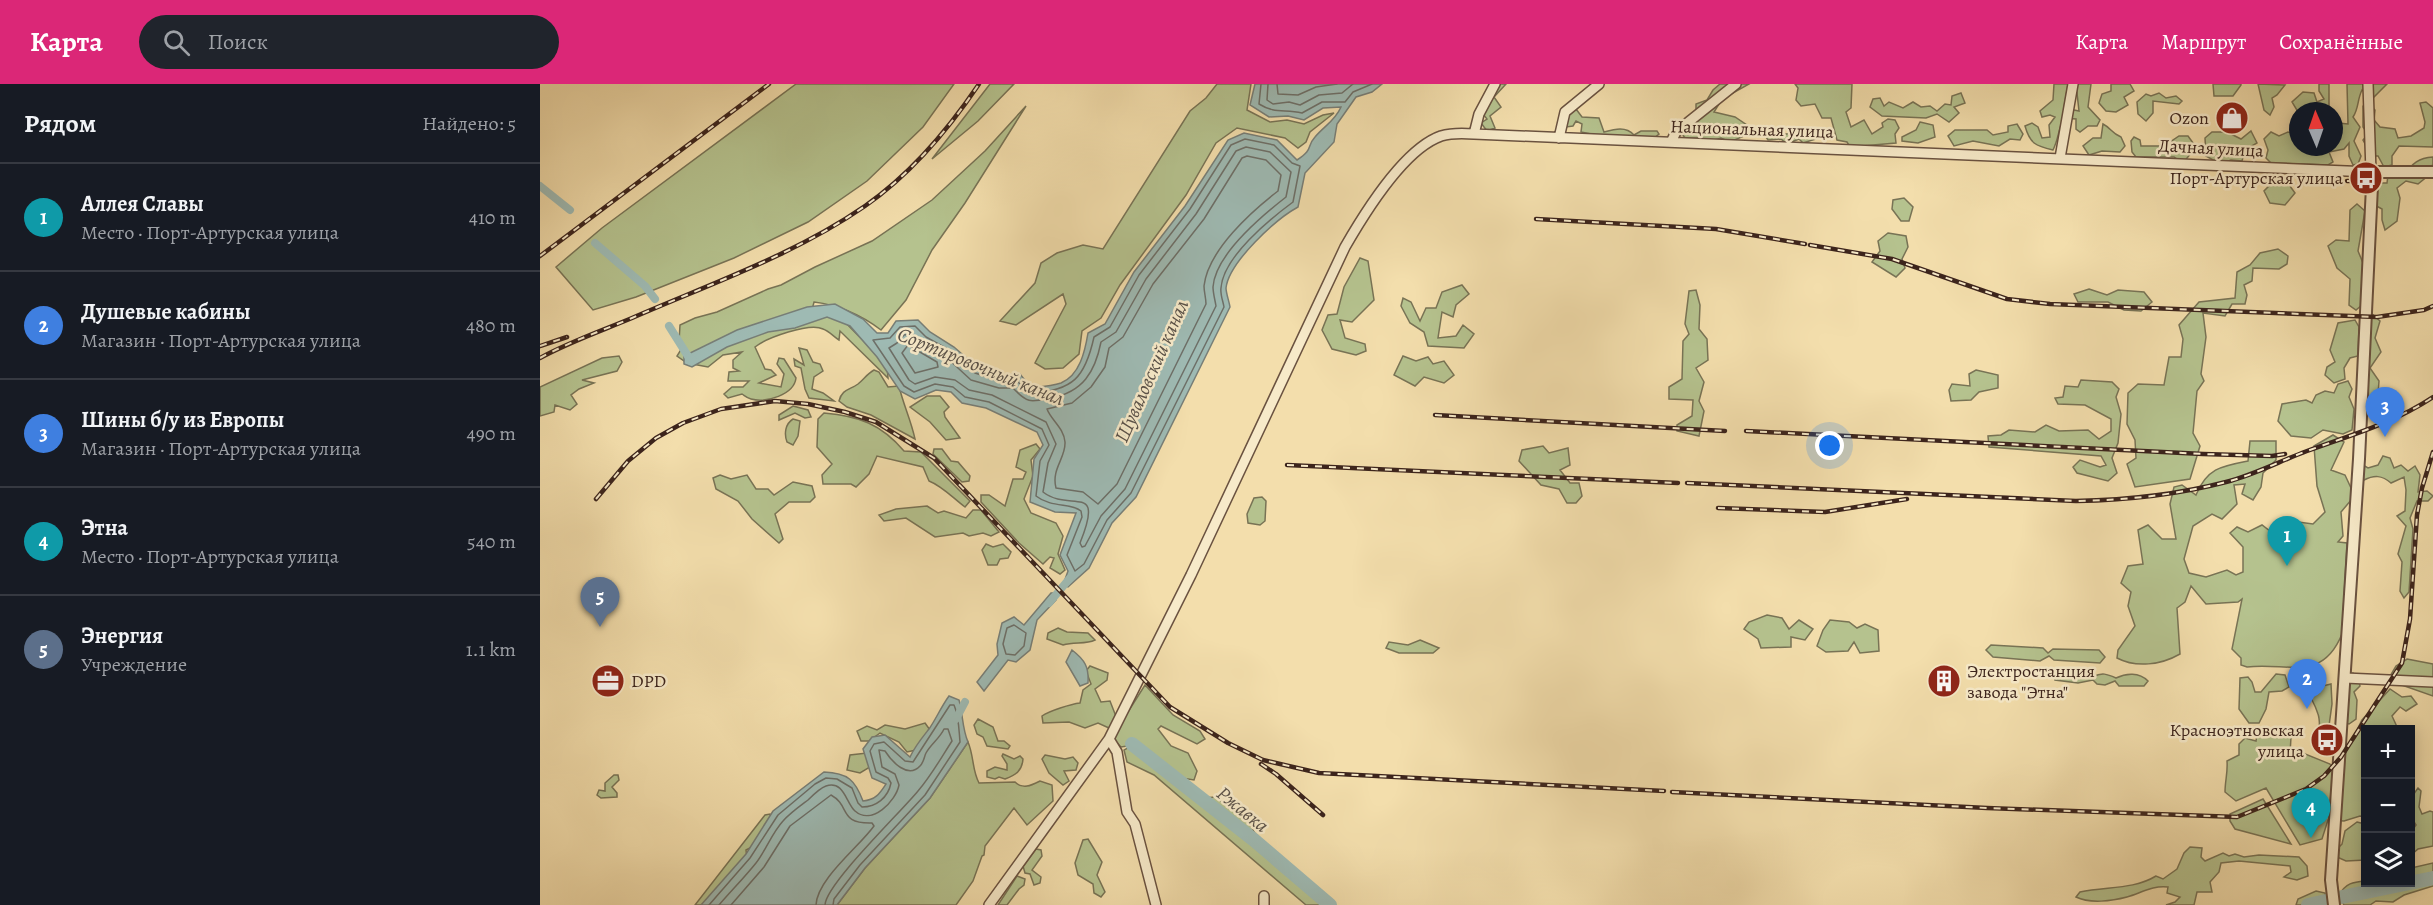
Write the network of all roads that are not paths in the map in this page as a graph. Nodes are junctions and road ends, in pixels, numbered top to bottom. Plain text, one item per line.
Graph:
1 (1495, 84) edge
2 (1599, 84) edge
3 (1736, 84) edge
4 (2073, 84) edge
5 (2368, 84) edge
6 (1474, 134) junction
7 (1559, 138) junction
8 (1671, 142) junction
9 (2060, 158) junction
10 (2371, 172) junction
11 (2433, 172) edge
12 (2345, 678) junction
13 (2433, 682) edge
14 (1110, 739) junction
15 (989, 905) edge
16 (1156, 905) edge
17 (2334, 905) edge

1 - 6 street
2 - 7 street
3 - 8 street
4 - 9 street
5 - 10 street
6 - 7 street, Национальная улица
6 - 14 street, Национальная улица
7 - 8 street, Национальная улица
8 - 9 street, Национальная улица
9 - 10 street, Дачная улица
10 - 11 street, Дачная улица
10 - 12 street
12 - 13 street
12 - 17 street
14 - 15 street
14 - 16 street

